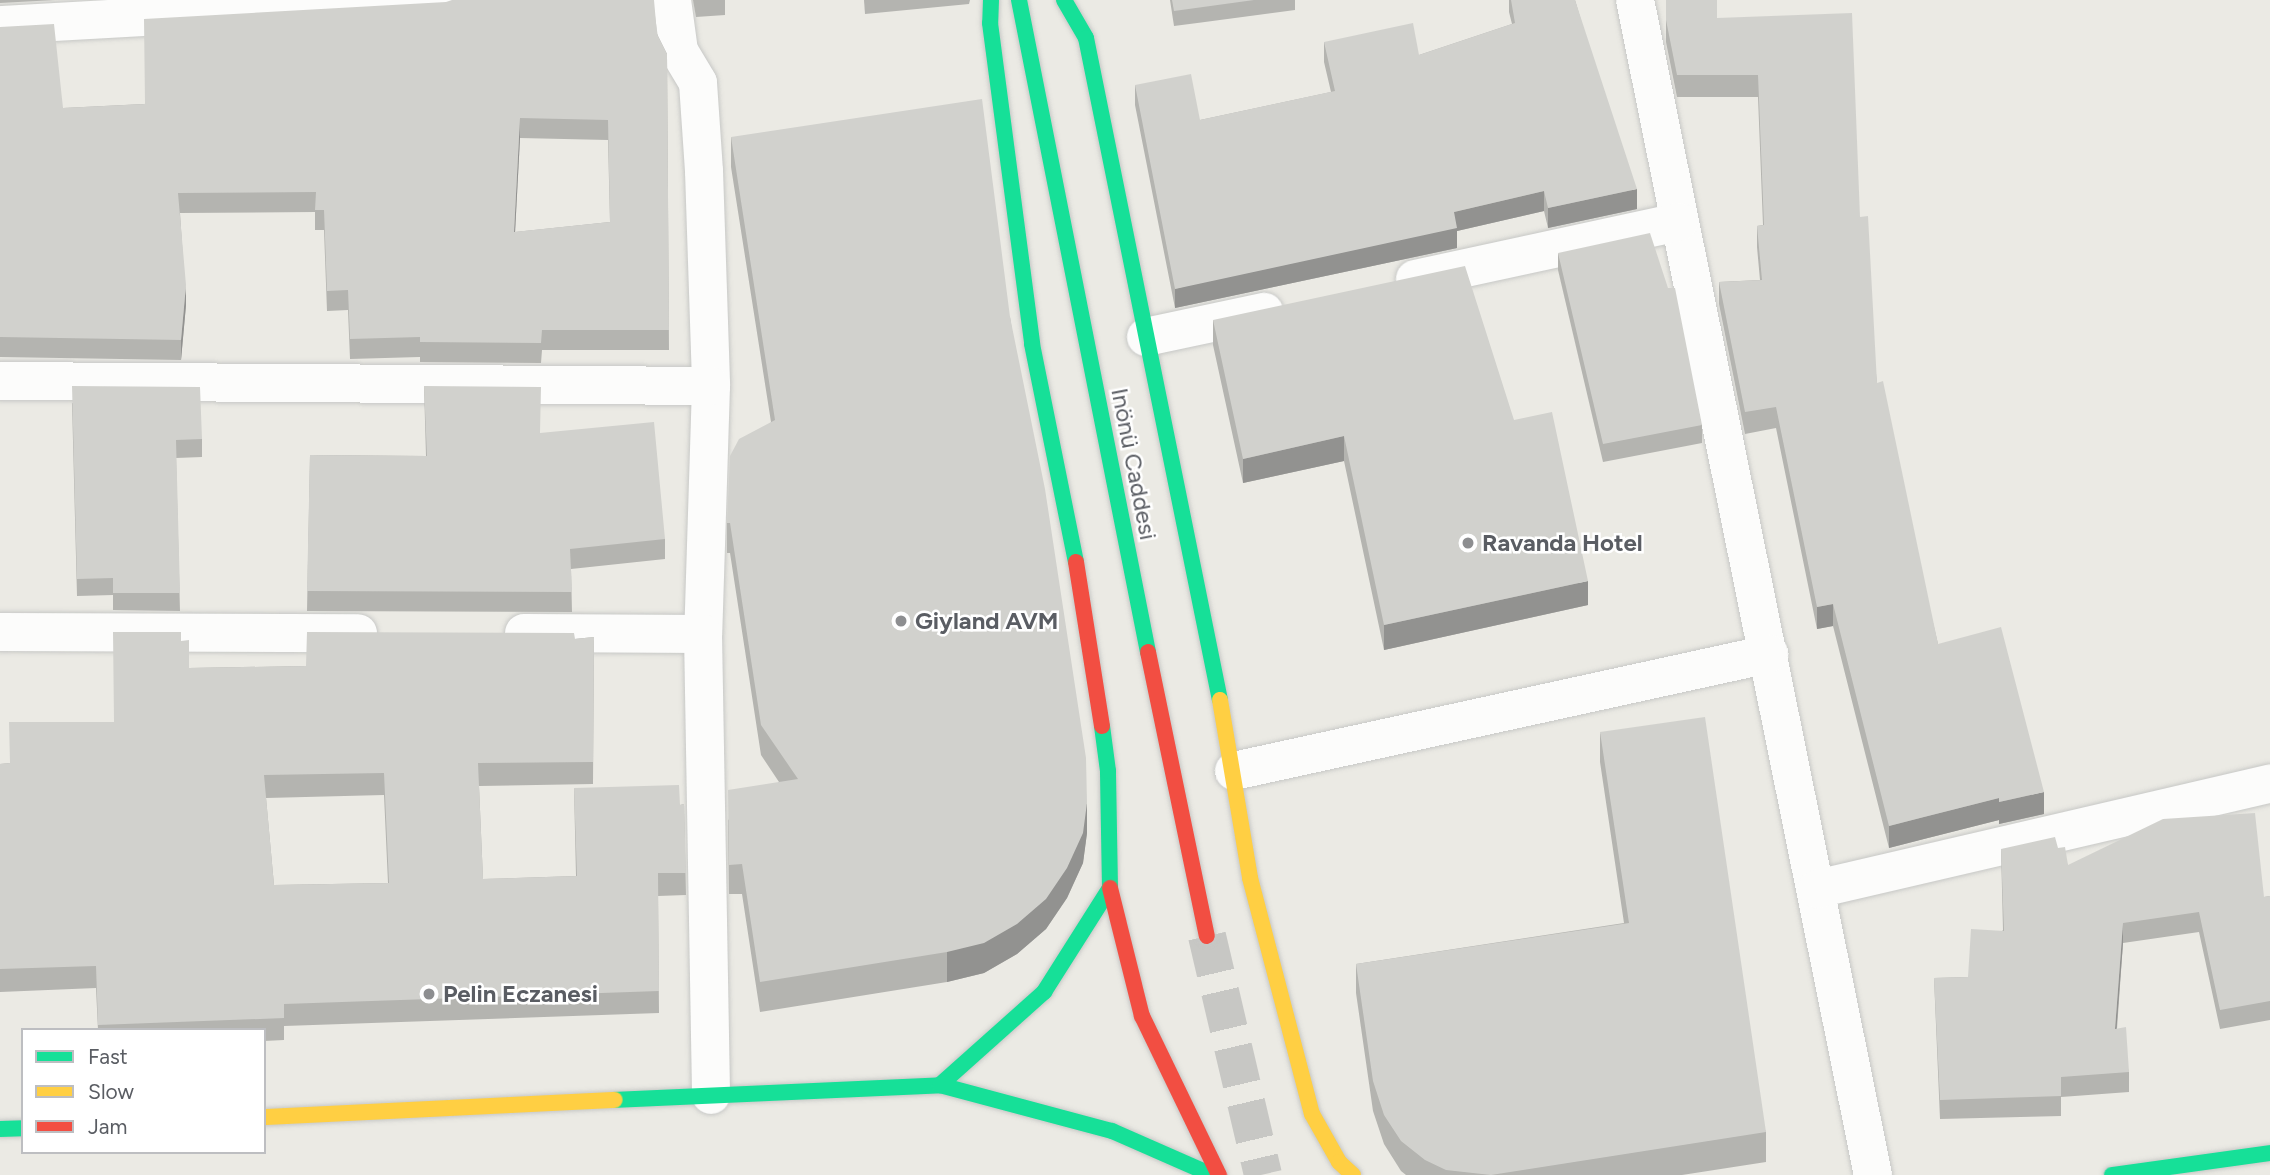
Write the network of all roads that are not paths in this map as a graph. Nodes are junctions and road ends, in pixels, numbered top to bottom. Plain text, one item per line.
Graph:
1 (445, 0) edge
2 (672, 0) edge
3 (991, 0) edge
4 (1020, 0) edge
5 (1064, 0) edge
6 (1635, 0) edge
7 (0, 25) edge
8 (1679, 222) junction
9 (1378, 287) edge
10 (1297, 305) edge
11 (1146, 337) junction
12 (0, 381) edge
13 (711, 386) junction
14 (0, 632) edge
15 (386, 633) edge
16 (483, 633) edge
17 (704, 634) junction
18 (1769, 654) junction
19 (1234, 771) junction
20 (2270, 784) edge
21 (1110, 888) junction
22 (1817, 889) junction
23 (1207, 936) tunnel mouth
24 (940, 1085) junction
25 (710, 1095) junction
26 (266, 1117) edge
27 (21, 1128) edge
28 (0, 1129) edge
29 (2270, 1153) edge
30 (1212, 1175) edge
31 (1219, 1175) edge
32 (1353, 1175) edge
33 (1873, 1175) edge
34 (2112, 1175) edge

1 - 7 street
2 - 13 street
3 - 21 main road
4 - 23 main road, Inönü Caddesi
5 - 11 main road
6 - 8 street
8 - 9 street
8 - 18 street
10 - 11 street
11 - 19 main road
12 - 13 street
13 - 17 street
14 - 15 street
16 - 17 street
17 - 25 street
18 - 19 street
18 - 22 street
19 - 32 main road
20 - 22 street
21 - 24 main road
21 - 31 main road
22 - 33 street
24 - 25 main road
24 - 30 main road
25 - 26 main road
27 - 28 main road
29 - 34 main road

